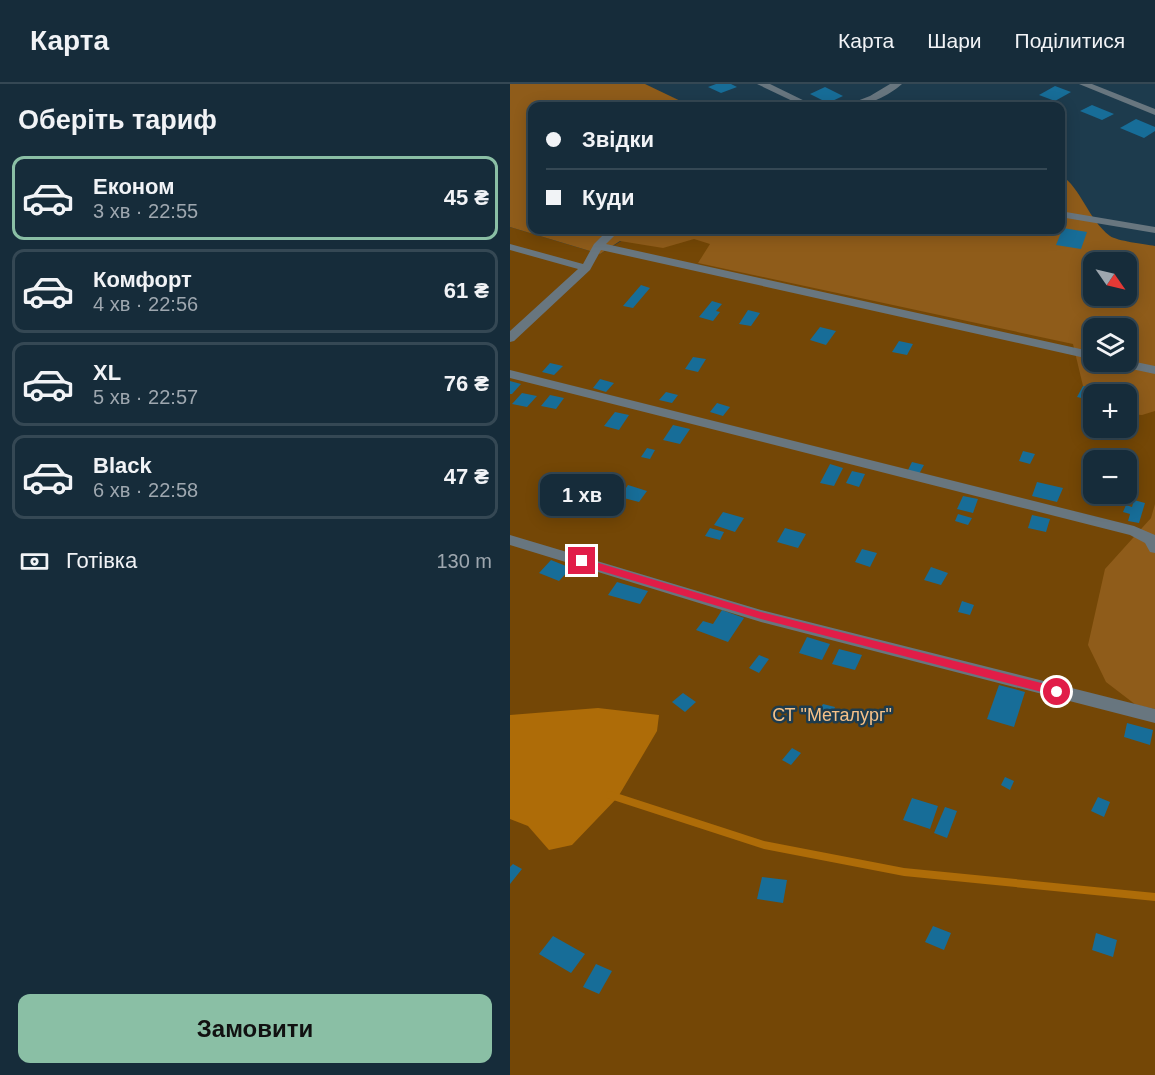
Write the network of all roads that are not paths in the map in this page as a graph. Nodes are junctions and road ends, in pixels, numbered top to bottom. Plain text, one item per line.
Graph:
1 (762, 84) edge
2 (897, 84) edge
3 (1084, 84) edge
4 (801, 102) edge
5 (861, 102) edge
6 (1155, 112) edge
7 (1065, 215) edge
8 (1155, 230) edge
9 (610, 234) edge
10 (598, 246) junction
11 (510, 247) edge
12 (586, 268) junction
13 (510, 338) edge
14 (1083, 354) edge
15 (1137, 366) edge
16 (1155, 370) edge
17 (510, 374) edge
18 (510, 540) edge
19 (1155, 548) edge
20 (1155, 716) edge

1 - 4 street
2 - 5 street
3 - 6 street
7 - 8 street
9 - 10 street
10 - 12 street
10 - 14 street
11 - 12 street
12 - 13 street
15 - 16 street
17 - 19 street
18 - 20 street

